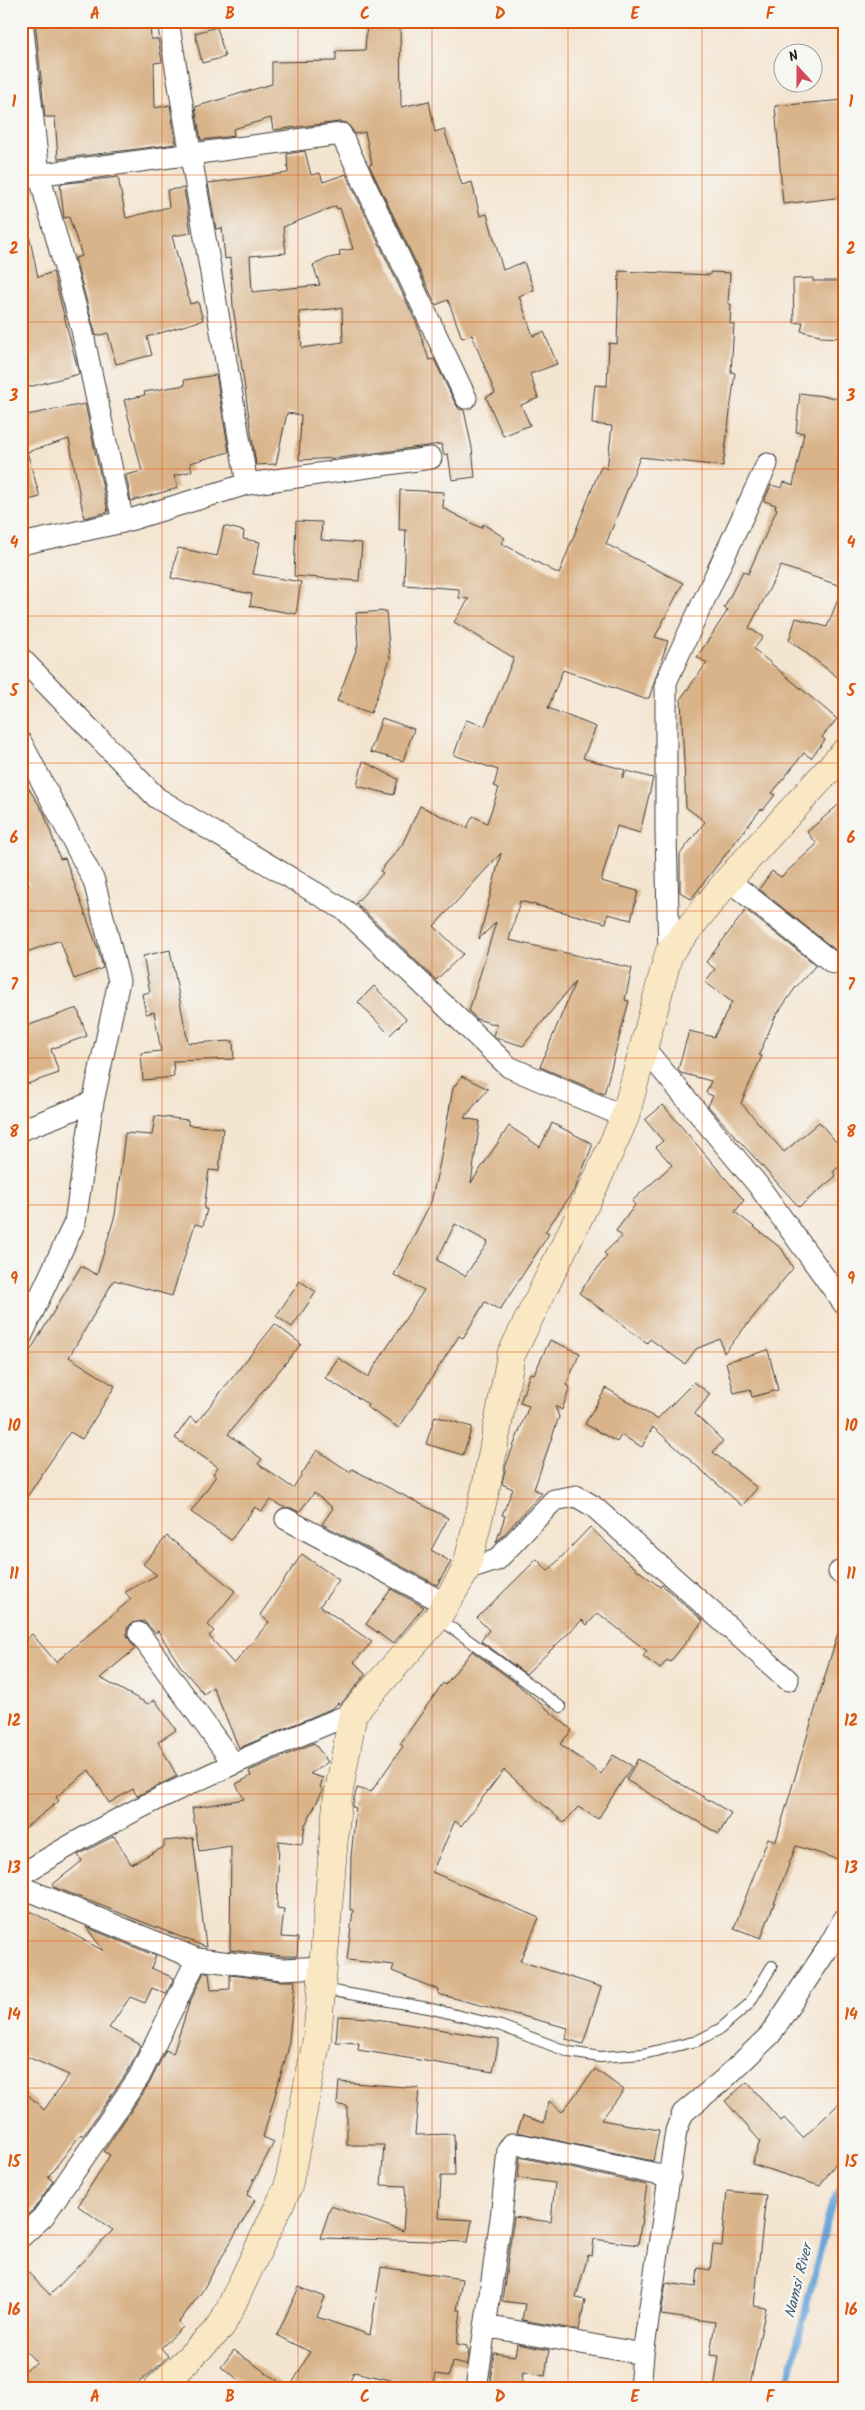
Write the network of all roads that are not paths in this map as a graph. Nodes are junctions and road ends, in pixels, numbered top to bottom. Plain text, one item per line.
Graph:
1 (22, 21) edge
2 (168, 21) edge
3 (191, 154) junction
4 (30, 176) edge
5 (466, 398) dead end
6 (430, 458) dead end
7 (768, 464) dead end
8 (247, 484) junction
9 (123, 522) junction
10 (21, 544) edge
11 (21, 658) edge
12 (21, 742) edge
13 (844, 753) edge
14 (728, 880) junction
15 (669, 953) junction
16 (833, 963) dead end
17 (644, 1048) junction
18 (92, 1102) junction
19 (625, 1117) junction
20 (21, 1130) edge
21 (844, 1304) edge
22 (21, 1337) edge
23 (286, 1518) dead end
24 (466, 1570) junction
25 (441, 1611) junction
26 (139, 1633) dead end
27 (788, 1680) dead end
28 (561, 1707) dead end
29 (353, 1713) junction
30 (233, 1763) junction
31 (21, 1875) edge
32 (21, 1887) edge
33 (844, 1919) edge
34 (198, 1959) junction
35 (772, 1966) dead end
36 (322, 1978) junction
37 (670, 2177) junction
38 (21, 2237) edge
39 (485, 2326) junction
40 (643, 2354) junction
41 (157, 2389) edge
42 (476, 2389) edge
43 (640, 2389) edge

1 - 4 street
2 - 3 street
3 - 4 street
3 - 5 street
3 - 8 street
4 - 9 street
6 - 8 street
7 - 15 street
8 - 9 street
9 - 10 street
11 - 19 street
12 - 18 street
13 - 14 street
14 - 15 street
14 - 16 street
15 - 17 street
17 - 19 street
17 - 21 street
18 - 20 street
18 - 22 street
19 - 24 street
23 - 25 street
24 - 25 street
24 - 27 street
25 - 28 lane
25 - 29 street
26 - 30 street
29 - 30 street
29 - 36 street
30 - 31 street
32 - 34 street
33 - 37 street
34 - 36 street
34 - 38 street
35 - 36 lane
36 - 41 street
37 - 39 street
37 - 40 street
39 - 40 street
39 - 42 street
40 - 43 street

